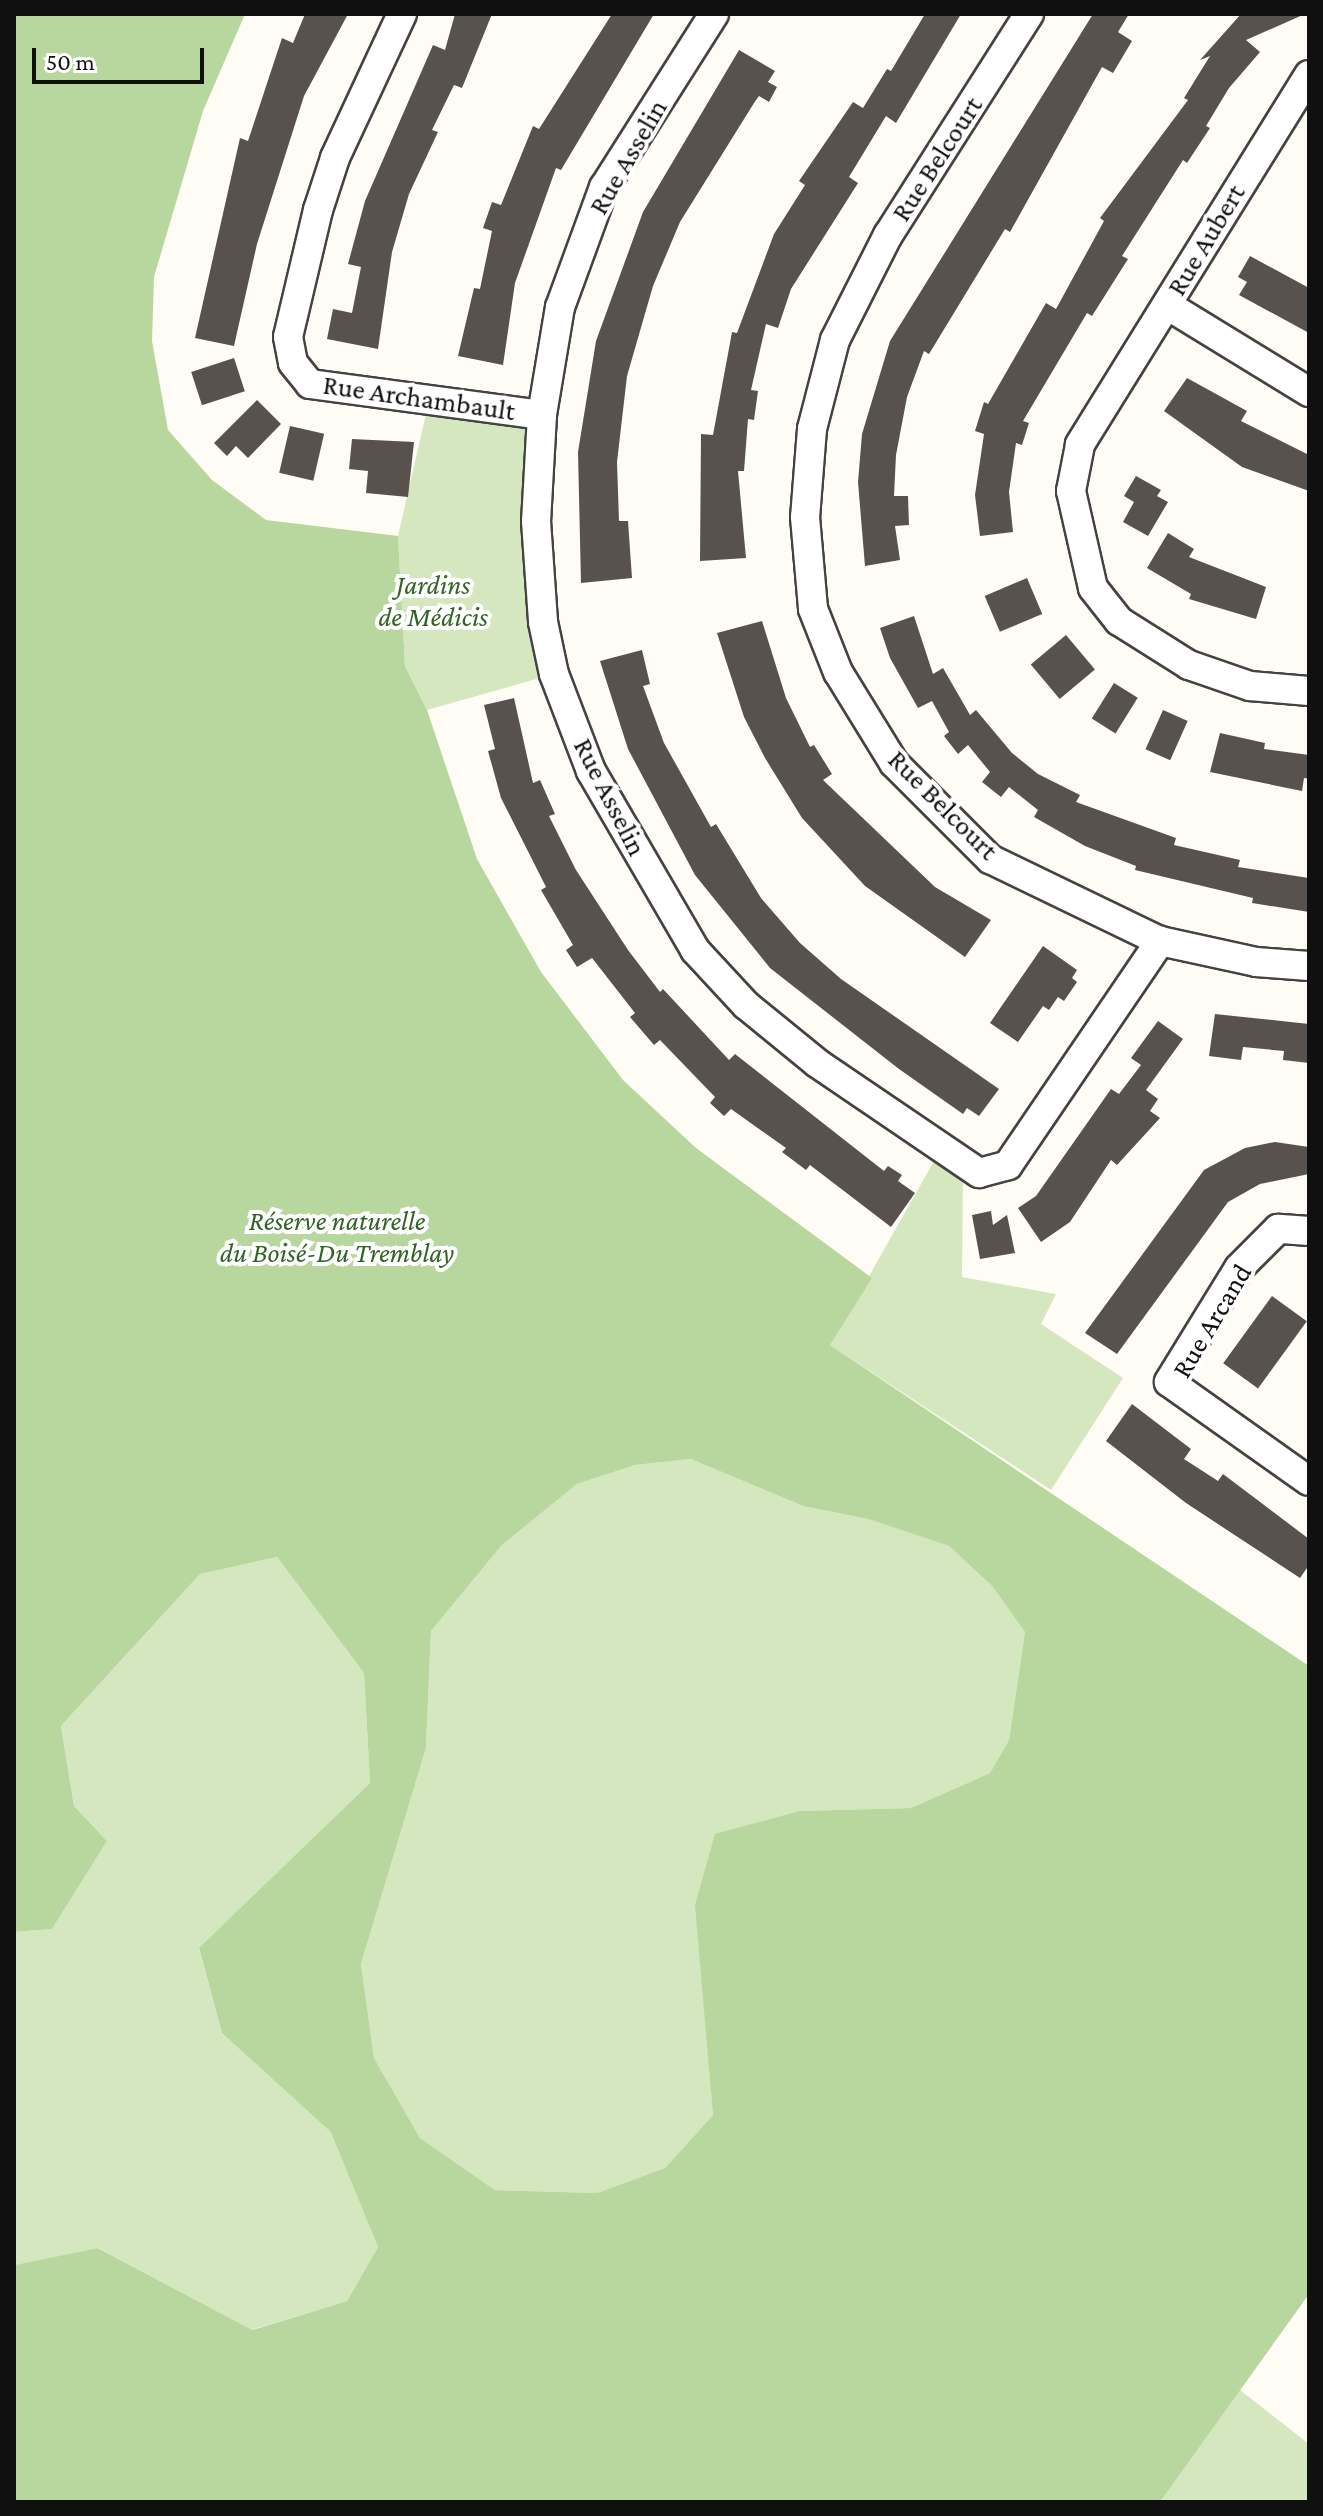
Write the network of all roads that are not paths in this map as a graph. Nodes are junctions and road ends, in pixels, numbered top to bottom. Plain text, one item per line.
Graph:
1 (402, 14) edge
2 (714, 14) edge
3 (1029, 14) edge
4 (1309, 75) edge
5 (1167, 305) junction
6 (1309, 392) edge
7 (542, 415) junction
8 (1309, 691) edge
9 (1160, 941) junction
10 (1309, 966) edge
11 (1309, 1231) edge
12 (1309, 1481) edge

1 - 7 street, Rue Archambault
2 - 7 street, Rue Asselin
3 - 9 street, Rue Belcourt
4 - 5 street, Rue Aubert
5 - 6 street, Rue Aubert
5 - 8 street
7 - 9 street, Rue Asselin
9 - 10 street, Rue Belcourt
11 - 12 street, Rue Arcand

